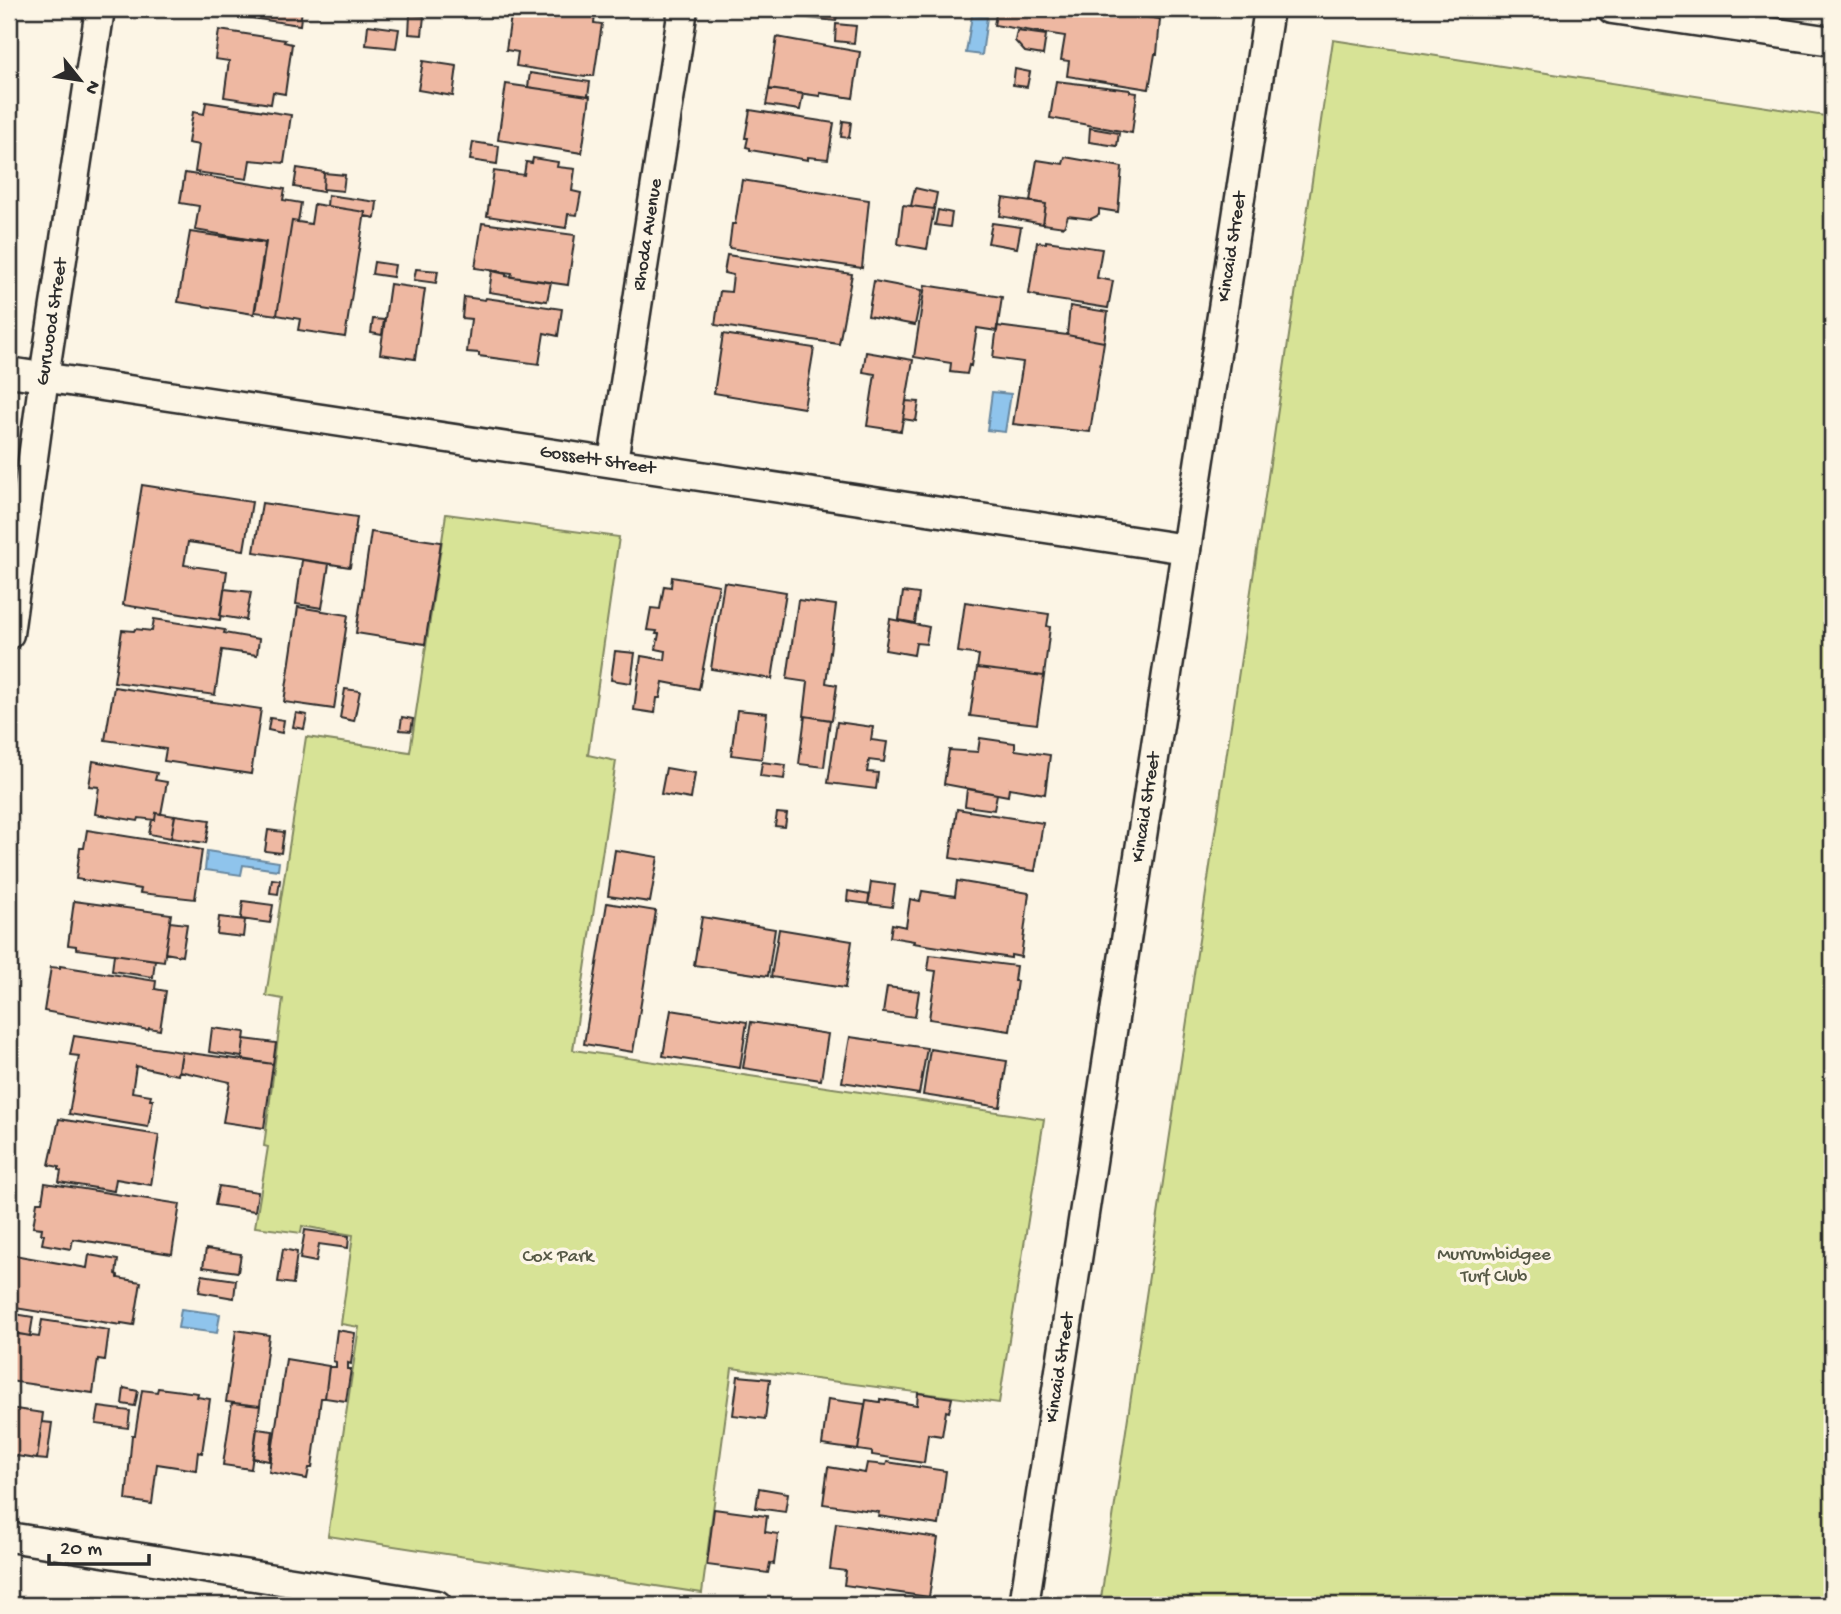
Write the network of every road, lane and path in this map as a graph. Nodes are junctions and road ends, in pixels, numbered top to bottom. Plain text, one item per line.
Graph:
1 (100, 9) edge
2 (683, 9) edge
3 (1269, 9) edge
4 (1612, 9) edge
5 (1832, 41) edge
6 (9, 372) edge
7 (44, 377) junction
8 (613, 461) junction
9 (1186, 549) junction
10 (9, 634) edge
11 (9, 1536) edge
12 (437, 1605) edge
13 (1024, 1605) edge

1 - 7 street, Gurwood Street
2 - 8 street, Rhoda Avenue
3 - 9 street, Kincaid Street
4 - 5 street
6 - 7 street, Gossett Street
7 - 8 street, Gossett Street
7 - 10 street, Gurwood Street
8 - 9 street, Gossett Street
9 - 13 street, Kincaid Street
11 - 12 street

